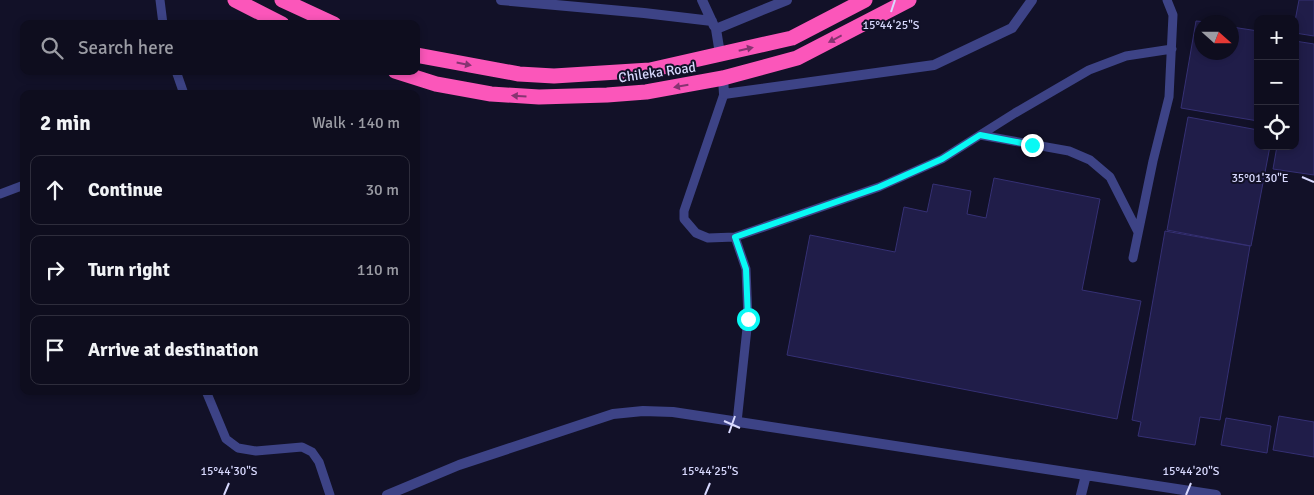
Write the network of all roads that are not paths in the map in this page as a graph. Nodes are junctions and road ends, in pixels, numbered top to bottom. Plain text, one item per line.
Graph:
1 (160, 0) edge
2 (235, 0) edge
3 (282, 0) edge
4 (502, 0) edge
5 (702, 0) edge
6 (787, 0) edge
7 (865, 0) edge
8 (909, 0) edge
9 (1032, 0) edge
10 (1167, 0) edge
11 (162, 20) edge
12 (274, 20) edge
13 (325, 20) edge
14 (714, 25) junction
15 (1172, 48) junction
16 (720, 54) junction
17 (420, 56) edge
18 (177, 75) edge
19 (408, 75) edge
20 (723, 78) junction
21 (183, 90) edge
22 (724, 94) junction
23 (980, 135) junction
24 (20, 186) edge
25 (0, 194) edge
26 (1138, 232) junction
27 (735, 237) junction
28 (1132, 258) dead end
29 (208, 395) edge
30 (737, 422) junction
31 (1086, 475) junction
32 (330, 495) edge
33 (387, 495) edge
34 (1081, 495) edge
35 (1216, 495) edge

1 - 11 lane
2 - 12 highway
3 - 13 highway
4 - 14 street
5 - 14 street
6 - 14 street
16 -> 7 highway
8 -> 20 highway, Chileka Road
9 - 22 street
10 - 15 lane
14 - 16 street
15 - 23 lane
15 - 26 lane
17 -> 16 highway
18 - 21 lane
20 -> 19 highway, Chileka Road
20 - 22 street
22 - 27 lane
23 - 26 lane
23 - 27 lane
24 - 25 lane
26 - 28 lane
27 - 30 lane
29 - 32 lane
30 - 31 street
30 - 33 street
31 - 34 street
31 - 35 street

